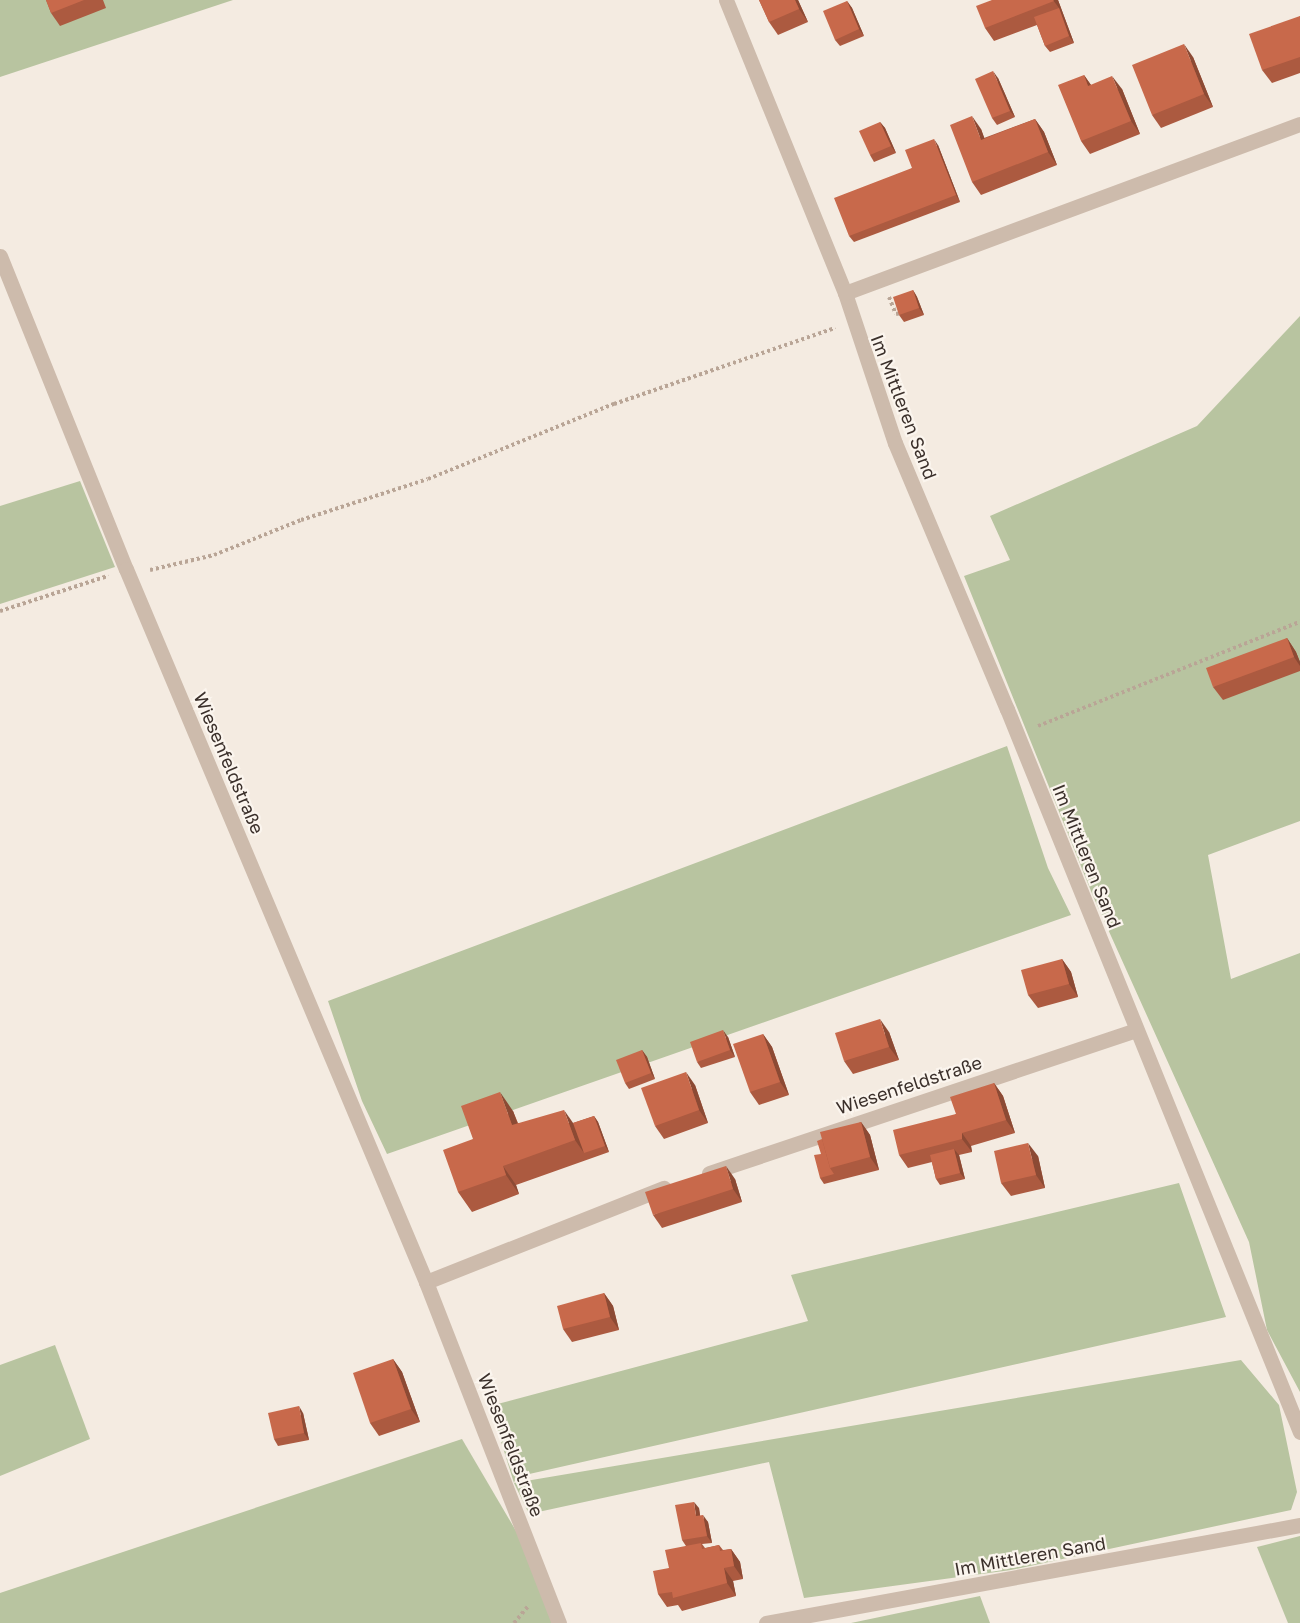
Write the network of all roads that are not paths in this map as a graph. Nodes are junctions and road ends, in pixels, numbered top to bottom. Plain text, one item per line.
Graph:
1 (726, 0) edge
2 (1300, 124) edge
3 (0, 256) edge
4 (845, 293) junction
5 (1136, 1030) junction
6 (426, 1282) junction
7 (1300, 1432) edge
8 (1300, 1525) edge
9 (559, 1623) edge
10 (766, 1623) edge

1 - 4 street, Im Mittleren Sand
2 - 4 street
3 - 6 street, Wiesenfeldstraße
4 - 5 street, Im Mittleren Sand
5 - 6 street, Wiesenfeldstraße
5 - 7 street, Im Mittleren Sand
6 - 9 street, Wiesenfeldstraße
8 - 10 street, Im Mittleren Sand

